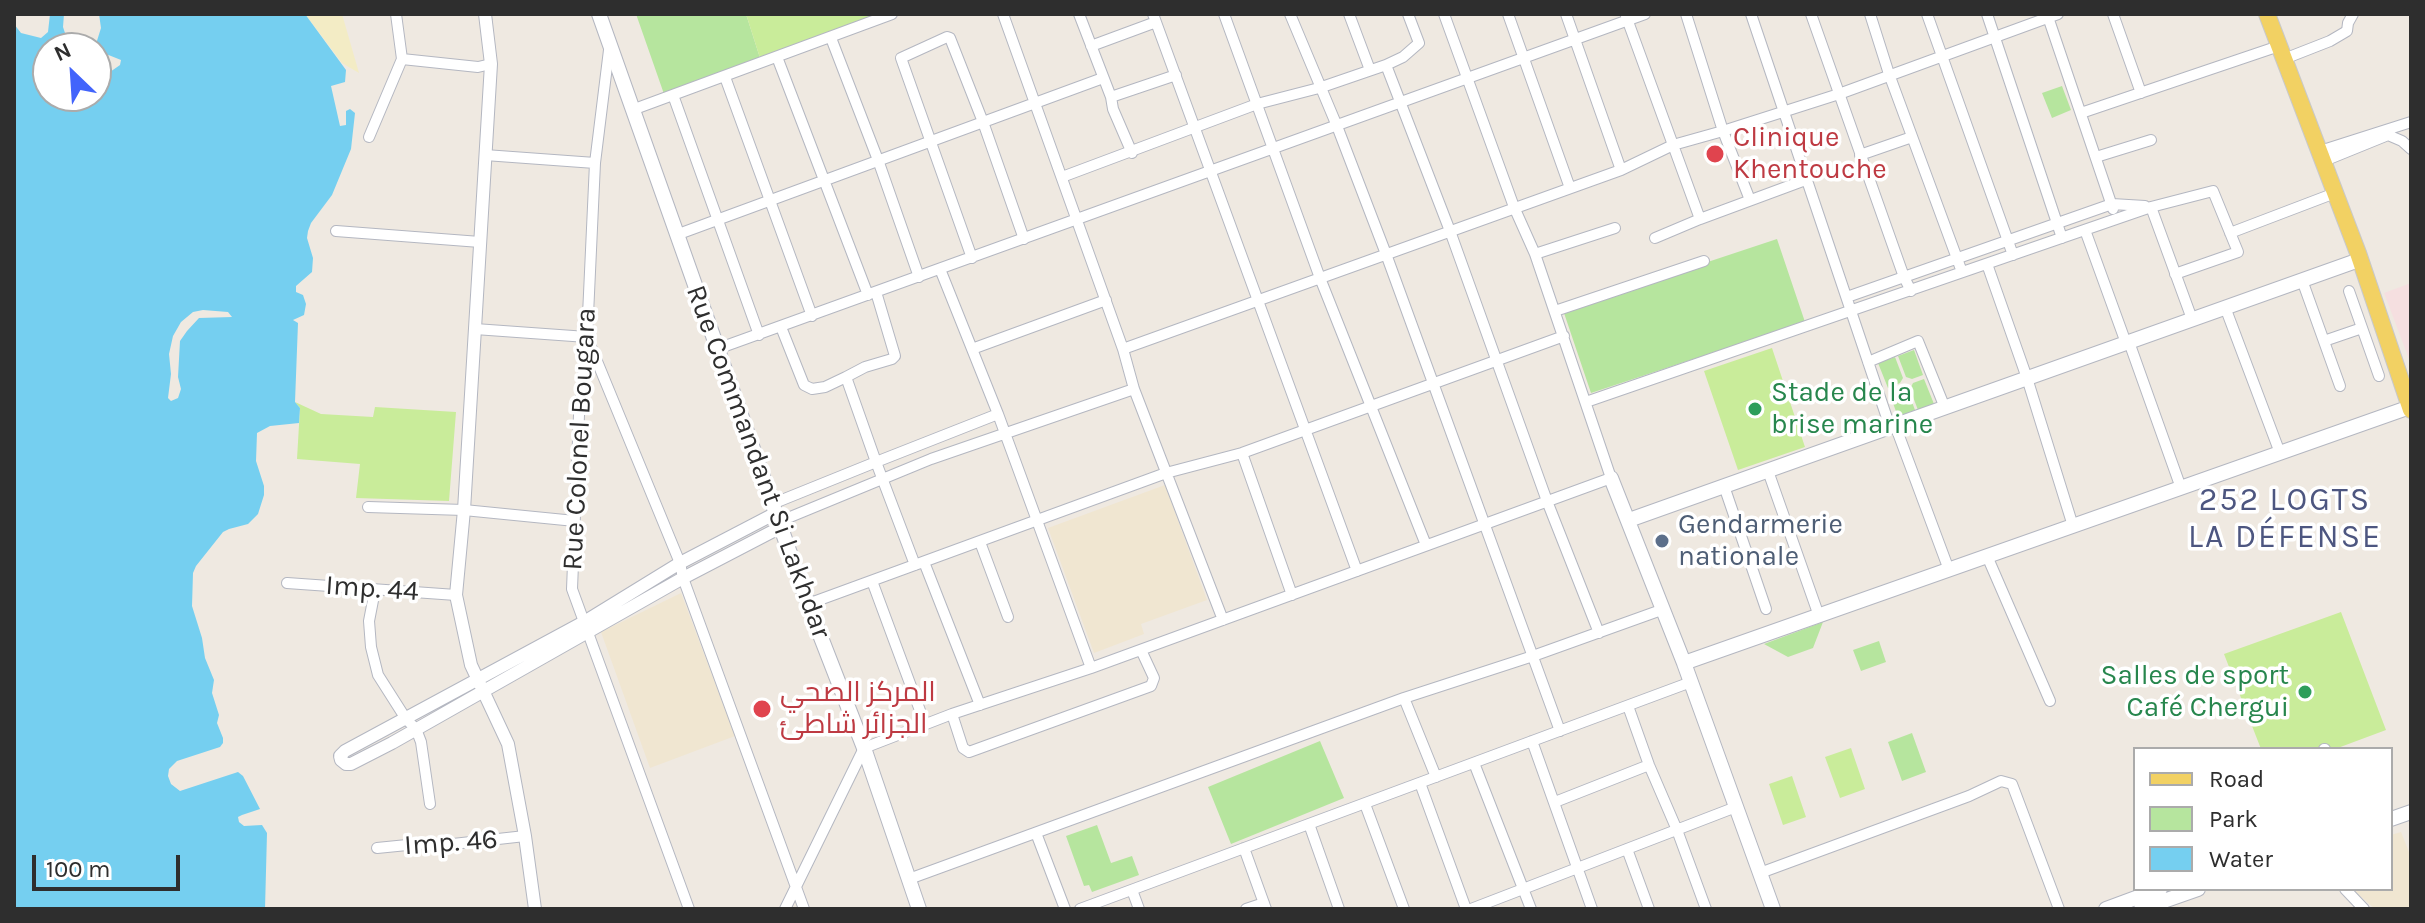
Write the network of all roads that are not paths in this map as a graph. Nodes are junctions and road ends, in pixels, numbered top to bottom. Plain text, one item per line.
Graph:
1 (396, 14) edge
2 (485, 14) edge
3 (599, 14) edge
4 (892, 14) edge
5 (1003, 14) edge
6 (1079, 14) edge
7 (1224, 14) edge
8 (1290, 14) edge
9 (1349, 14) edge
10 (1408, 14) edge
11 (1444, 14) edge
12 (1508, 14) edge
13 (1566, 14) edge
14 (1645, 14) edge
15 (1686, 14) edge
16 (1751, 14) edge
17 (1811, 14) edge
18 (1870, 14) edge
19 (1927, 14) edge
20 (1987, 14) edge
21 (2113, 14) edge
22 (2267, 14) edge
23 (2353, 14) edge
24 (2051, 15) edge
25 (1627, 17) edge
26 (1154, 18) edge
27 (1995, 37) junction
28 (831, 38) junction
29 (1576, 39) junction
30 (610, 46) junction
31 (1091, 46) junction
32 (2282, 52) junction
33 (1941, 56) junction
34 (777, 57) junction
35 (1525, 58) junction
36 (402, 59) junction
37 (491, 64) junction
38 (1386, 65) junction
39 (1370, 70) junction
40 (1889, 74) junction
41 (1176, 75) junction
42 (725, 77) junction
43 (1103, 78) junction
44 (1467, 78) junction
45 (1319, 88) junction
46 (2141, 93) junction
47 (1839, 94) junction
48 (673, 95) junction
49 (1111, 97) junction
50 (1035, 102) junction
51 (1400, 103) junction
52 (1257, 104) junction
53 (632, 110) junction
54 (1785, 112) junction
55 (2081, 113) junction
56 (983, 122) junction
57 (2411, 122) edge
58 (1337, 126) junction
59 (1193, 127) junction
60 (1723, 131) junction
61 (369, 137) dead end
62 (1912, 137) junction
63 (2151, 140) dead end
64 (929, 142) junction
65 (1673, 145) junction
66 (1272, 149) junction
67 (2411, 149) edge
68 (1132, 153) junction
69 (485, 155) junction
70 (1860, 155) junction
71 (2322, 156) junction
72 (2096, 157) junction
73 (878, 160) junction
74 (595, 163) junction
75 (1621, 170) junction
76 (1210, 172) junction
77 (1062, 177) junction
78 (1808, 179) junction
79 (825, 180) junction
80 (1570, 188) junction
81 (2335, 193) junction
82 (771, 200) junction
83 (1750, 200) junction
84 (2112, 204) junction
85 (1514, 207) junction
86 (2151, 207) junction
87 (718, 219) junction
88 (1078, 219) junction
89 (1700, 219) junction
90 (2116, 220) junction
91 (2058, 223) junction
92 (1615, 228) dead end
93 (2085, 230) junction
94 (336, 231) dead end
95 (1450, 231) junction
96 (2230, 233) junction
97 (676, 235) junction
98 (1655, 238) dead end
99 (2062, 238) junction
100 (1024, 239) junction
101 (2008, 240) junction
102 (480, 242) junction
103 (1386, 254) junction
104 (1535, 254) junction
105 (2013, 255) junction
106 (972, 258) junction
107 (1957, 258) junction
108 (2359, 260) junction
109 (1704, 261) dead end
110 (1987, 264) junction
111 (940, 269) junction
112 (1962, 272) junction
113 (2175, 274) junction
114 (919, 277) junction
115 (1904, 277) junction
116 (1320, 278) junction
117 (2302, 280) junction
118 (1911, 291) junction
119 (2349, 291) dead end
120 (872, 294) junction
121 (1847, 297) junction
122 (1106, 300) junction
123 (1258, 300) junction
124 (2225, 307) junction
125 (1555, 311) junction
126 (1852, 312) junction
127 (812, 316) junction
128 (2192, 319) junction
129 (781, 327) junction
130 (2362, 328) junction
131 (475, 329) junction
132 (759, 335) junction
133 (1564, 336) junction
134 (587, 337) junction
135 (2324, 341) junction
136 (2128, 342) junction
137 (717, 349) junction
138 (972, 349) junction
139 (1123, 349) junction
140 (1497, 360) junction
141 (1868, 362) junction
142 (2379, 376) dead end
143 (846, 377) junction
144 (2027, 378) junction
145 (1434, 383) junction
146 (2340, 386) dead end
147 (1134, 389) junction
148 (1586, 402) junction
149 (1371, 406) junction
150 (1945, 408) junction
151 (2410, 408) edge
152 (998, 414) junction
153 (1892, 426) junction
154 (1306, 430) junction
155 (1005, 435) junction
156 (1242, 453) junction
157 (2280, 453) junction
158 (876, 462) junction
159 (1768, 471) junction
160 (1166, 473) junction
161 (1611, 478) junction
162 (883, 479) junction
163 (1724, 486) junction
164 (2181, 488) junction
165 (1547, 501) junction
166 (368, 507) dead end
167 (464, 510) junction
168 (777, 516) junction
169 (1629, 520) junction
170 (575, 521) junction
171 (1036, 521) junction
172 (1483, 525) junction
173 (2073, 526) junction
174 (980, 542) junction
175 (1426, 545) junction
176 (1987, 556) junction
177 (680, 563) junction
178 (920, 564) junction
179 (1949, 570) junction
180 (1357, 571) junction
181 (683, 578) junction
182 (872, 581) junction
183 (287, 583) dead end
184 (375, 590) junction
185 (456, 595) junction
186 (1292, 595) junction
187 (808, 604) junction
188 (1664, 609) junction
189 (1766, 609) dead end
190 (1819, 616) junction
191 (1008, 617) dead end
192 (1223, 620) junction
193 (586, 628) junction
194 (1599, 633) junction
195 (1141, 650) junction
196 (1533, 656) junction
197 (1684, 663) junction
198 (1091, 668) junction
199 (1691, 682) junction
200 (480, 686) junction
201 (1404, 698) junction
202 (2050, 701) dead end
203 (980, 705) junction
204 (1628, 706) junction
205 (952, 714) junction
206 (411, 724) junction
207 (925, 724) junction
208 (1560, 731) junction
209 (1532, 741) junction
210 (864, 748) junction
211 (1474, 763) junction
212 (1649, 765) junction
213 (1436, 777) junction
214 (1420, 783) junction
215 (1555, 802) junction
216 (430, 804) dead end
217 (1365, 804) junction
218 (1736, 807) junction
219 (1309, 824) junction
220 (1677, 830) junction
221 (1036, 833) junction
222 (525, 836) junction
223 (377, 848) dead end
224 (1244, 848) junction
225 (1627, 849) junction
226 (1576, 868) junction
227 (1760, 873) junction
228 (909, 879) junction
229 (796, 886) junction
230 (1523, 889) junction
231 (1132, 890) junction
232 (2155, 891) edge
233 (2192, 891) edge
234 (2347, 891) edge
235 (1265, 906) edge
236 (535, 909) edge
237 (689, 909) edge
238 (785, 909) edge
239 (804, 909) edge
240 (919, 909) edge
241 (1065, 909) edge
242 (1080, 909) edge
243 (1139, 909) edge
244 (1246, 909) edge
245 (1339, 909) edge
246 (1404, 909) edge
247 (1469, 909) edge
248 (1531, 909) edge
249 (1592, 909) edge
250 (1649, 909) edge
251 (1706, 909) edge
252 (1773, 909) edge
253 (2059, 909) edge
254 (2106, 909) edge
255 (2141, 909) edge
256 (2364, 909) edge

1 - 36 street
2 - 37 street
3 - 30 main road, Rue Commandant Si Lakhdar
4 - 28 street
5 - 50 street
6 - 31 street
7 - 52 street
8 - 45 street
9 - 39 street
10 - 38 street
11 - 44 street
12 - 35 street
13 - 29 street
14 - 25 street
15 - 60 street
16 - 54 street
17 - 47 street
18 - 40 street
19 - 33 street
20 - 27 street
21 - 46 street
22 - 32 main road
23 - 32 street
24 - 27 street
24 - 55 street
25 - 29 street
25 - 65 street
26 - 31 street
26 - 41 street
27 - 33 street
27 - 91 street
28 - 34 street
28 - 73 street
29 - 35 street
29 - 75 street
30 - 53 main road, Rue Commandant Si Lakhdar
30 - 74 street, Rue Colonel Bougara
31 - 43 street
32 - 46 street
32 - 71 main road
33 - 40 street
33 - 101 street
34 - 42 street
34 - 79 street
35 - 44 street
35 - 80 street
36 - 37 street
36 - 61 street
37 - 69 street
38 - 39 street
38 - 51 street
39 - 45 street
40 - 47 street
40 - 62 street
41 - 49 street
41 - 59 street
42 - 48 street
42 - 82 street
43 - 49 street
43 - 50 street
44 - 51 street
44 - 85 street
45 - 52 street
45 - 58 street
46 - 55 street
47 - 54 street
47 - 70 street
48 - 53 street
48 - 87 street
49 - 68 street
50 - 56 street
50 - 77 street
51 - 58 street
51 - 95 street
52 - 59 street
52 - 66 street
53 - 97 main road, Rue Commandant Si Lakhdar
54 - 60 street
54 - 78 street
55 - 72 street
56 - 64 street
56 - 64 street
56 - 100 street
57 - 71 street
58 - 66 street
58 - 103 street
59 - 68 street
59 - 76 street
60 - 65 street
60 - 83 street
62 - 70 street
62 - 107 street
63 - 72 street
64 - 73 street
64 - 106 street
65 - 75 street
65 - 89 street
66 - 76 street
66 - 116 street
67 - 71 street
68 - 77 street
69 - 74 street
69 - 102 street
70 - 115 street
71 - 81 main road
72 - 84 street
73 - 79 street
73 - 114 street
74 - 134 street, Rue Colonel Bougara
75 - 80 street
76 - 88 street
76 - 123 street
77 - 88 street
78 - 83 street
78 - 121 street
79 - 82 street
79 - 120 street
80 - 85 street
81 - 96 street
81 - 108 main road
82 - 87 street
82 - 127 street
83 - 89 street
84 - 86 street
84 - 90 street
84 - 91 street
85 - 95 street
85 - 104 street
86 - 90 street
86 - 96 street
86 - 113 street
87 - 97 street
87 - 132 street
88 - 100 street
88 - 122 street
89 - 98 street
90 - 93 street
91 - 99 street
91 - 101 street
92 - 104 street
93 - 99 street
93 - 136 street
94 - 102 street
95 - 103 street
95 - 140 street
96 - 113 street
97 - 137 main road, Rue Commandant Si Lakhdar
99 - 105 street
100 - 106 street
101 - 105 street
101 - 107 street
102 - 131 street
103 - 116 street
103 - 145 street
104 - 125 street
105 - 110 street
106 - 111 street
107 - 112 street
107 - 115 street
108 - 117 main road
108 - 151 main road
109 - 125 street
110 - 112 street
110 - 144 street
111 - 114 street
111 - 138 street
112 - 118 street
113 - 128 street
114 - 120 street
115 - 118 street
115 - 121 street
116 - 123 street
116 - 149 street
117 - 124 main road
117 - 135 street
118 - 126 street
119 - 130 street
120 - 127 street
120 - 143 street
121 - 126 street
122 - 138 street
122 - 139 street
123 - 139 street
123 - 154 street
124 - 128 main road
124 - 157 street
125 - 133 street
126 - 141 street
126 - 148 street
127 - 129 street
128 - 136 main road
129 - 132 street
129 - 143 street
130 - 135 street
130 - 142 street
131 - 134 street
131 - 167 street
132 - 137 street
133 - 140 street
133 - 148 street
134 - 170 street, Rue Colonel Bougara
134 - 177 street
135 - 146 street
136 - 144 main road
136 - 164 street
137 - 168 main road, Rue Commandant Si Lakhdar
138 - 152 street
139 - 147 street
140 - 145 street
140 - 165 street
141 - 150 street
141 - 153 street
143 - 158 street
144 - 150 main road
144 - 173 street
145 - 149 street
145 - 172 street
147 - 155 street
147 - 160 street
148 - 161 street
149 - 154 street
149 - 175 street
150 - 153 main road
151 - 157 main road
152 - 155 street
152 - 158 street
153 - 159 main road
153 - 179 street
154 - 156 street
154 - 180 street
155 - 162 street
155 - 171 street
156 - 160 street
156 - 186 street
157 - 164 main road
158 - 162 street
158 - 168 street
159 - 163 main road
159 - 190 street
160 - 171 street
160 - 192 street
161 - 165 street
161 - 169 main road
162 - 168 street
162 - 178 street
163 - 169 main road
163 - 189 street
164 - 173 main road
165 - 172 street
165 - 194 street
166 - 167 street
167 - 170 street
167 - 185 street
168 - 177 street
168 - 181 street
168 - 187 main road, Rue Commandant Si Lakhdar
169 - 188 main road
170 - 193 street, Rue Colonel Bougara
171 - 174 street
171 - 198 street
172 - 175 street
172 - 196 street
173 - 176 main road
174 - 178 street
174 - 191 street
175 - 180 street
176 - 179 main road
176 - 202 street
177 - 181 street
177 - 193 street
178 - 182 street
178 - 203 street
179 - 190 main road
180 - 186 street
181 - 193 street
181 - 229 street
182 - 187 street
182 - 207 street
183 - 184 street, Imp. 44
184 - 185 street, Imp. 44
184 - 206 street
185 - 200 street
186 - 192 street
187 - 210 main road, Rue Commandant Si Lakhdar
188 - 194 street
188 - 197 main road
190 - 197 main road
192 - 195 street
193 - 200 street
193 - 237 street, Rue Colonel Bougara
194 - 196 street
195 - 198 street
195 - 205 street
196 - 201 street
196 - 208 street
197 - 199 main road
198 - 203 street
199 - 204 street
199 - 218 main road
200 - 206 street
200 - 222 street
201 - 213 street
201 - 221 street
203 - 205 street
204 - 208 street
204 - 212 street
205 - 207 street
206 - 206 street
206 - 216 street
207 - 210 street
208 - 209 street
209 - 211 street
209 - 215 street
210 - 228 main road, Rue Commandant Si Lakhdar
210 - 229 street
211 - 213 street
211 - 230 street
212 - 215 street
212 - 220 street
213 - 214 street
214 - 217 street
214 - 247 street
215 - 226 street
217 - 219 street
217 - 246 street
218 - 220 street
218 - 227 main road
219 - 224 street
219 - 245 street
220 - 225 street
220 - 251 street
221 - 228 street
221 - 241 street
222 - 223 street, Imp. 46
222 - 236 street
224 - 231 street
224 - 235 street
225 - 226 street
225 - 250 street
226 - 230 street
226 - 249 street
227 - 252 main road
227 - 253 street
228 - 240 main road, Rue Commandant Si Lakhdar
229 - 238 street
229 - 239 street
230 - 247 street
230 - 248 street
231 - 242 street
231 - 243 street
232 - 254 main road
233 - 255 main road
234 - 256 street
235 - 244 street

